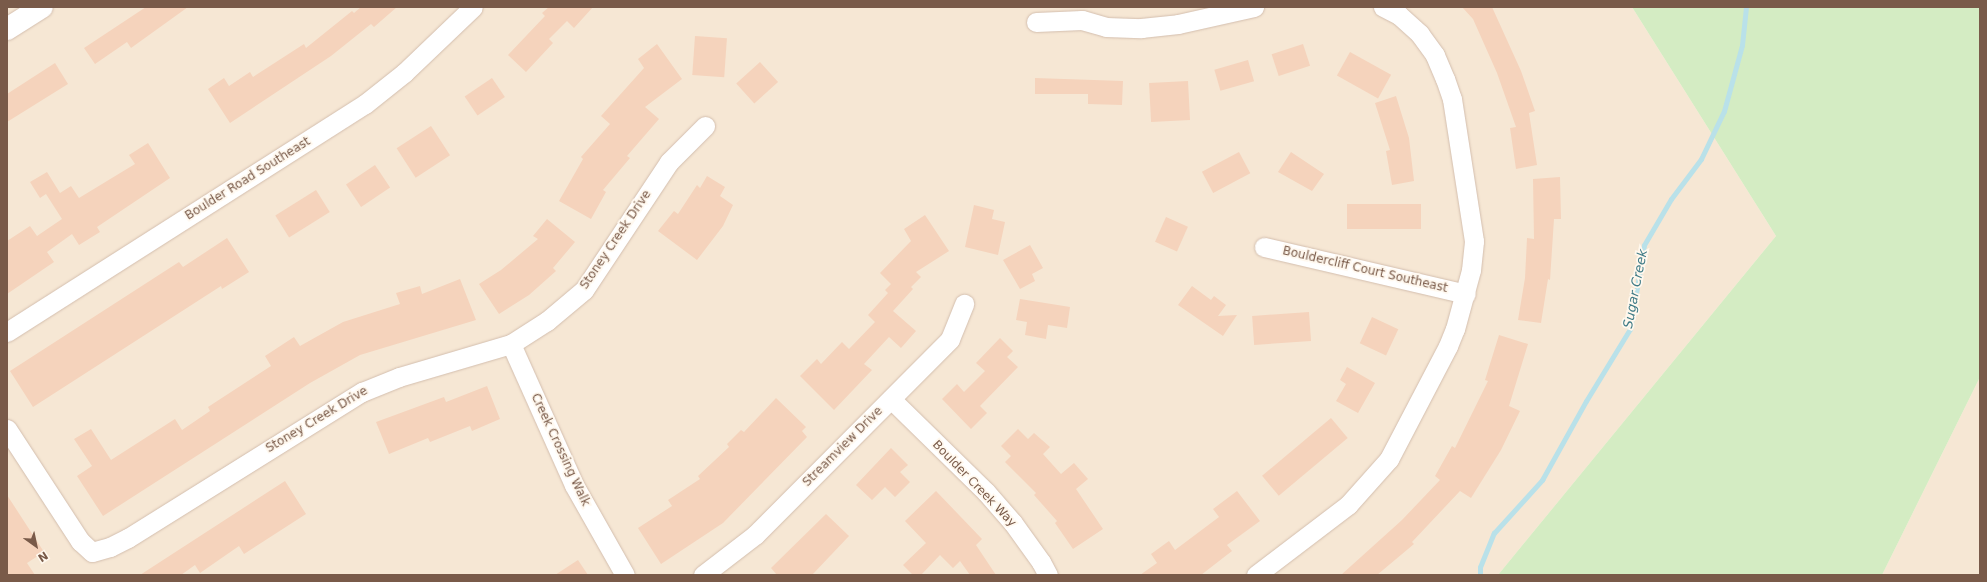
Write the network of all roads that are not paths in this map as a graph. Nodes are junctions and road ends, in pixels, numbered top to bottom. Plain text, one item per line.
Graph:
1 (42, 7) edge
2 (473, 7) edge
3 (1254, 7) edge
4 (1383, 7) edge
5 (1081, 13) edge
6 (1036, 22) dead end
7 (7, 29) edge
8 (705, 126) dead end
9 (1264, 247) dead end
10 (1466, 294) junction
11 (964, 304) dead end
12 (7, 332) edge
13 (512, 344) junction
14 (892, 400) junction
15 (7, 429) edge
16 (625, 575) edge
17 (703, 575) edge
18 (1048, 575) edge
19 (1256, 575) edge

1 - 7 street
2 - 12 street, Boulder Road Southeast
3 - 5 street
4 - 10 street
5 - 6 street
8 - 13 street, Stoney Creek Drive
9 - 10 street, Bouldercliff Court Southeast
10 - 19 street
11 - 14 street, Streamview Drive
13 - 15 street, Stoney Creek Drive
13 - 16 street, Creek Crossing Walk
14 - 17 street, Streamview Drive
14 - 18 street, Boulder Creek Way

